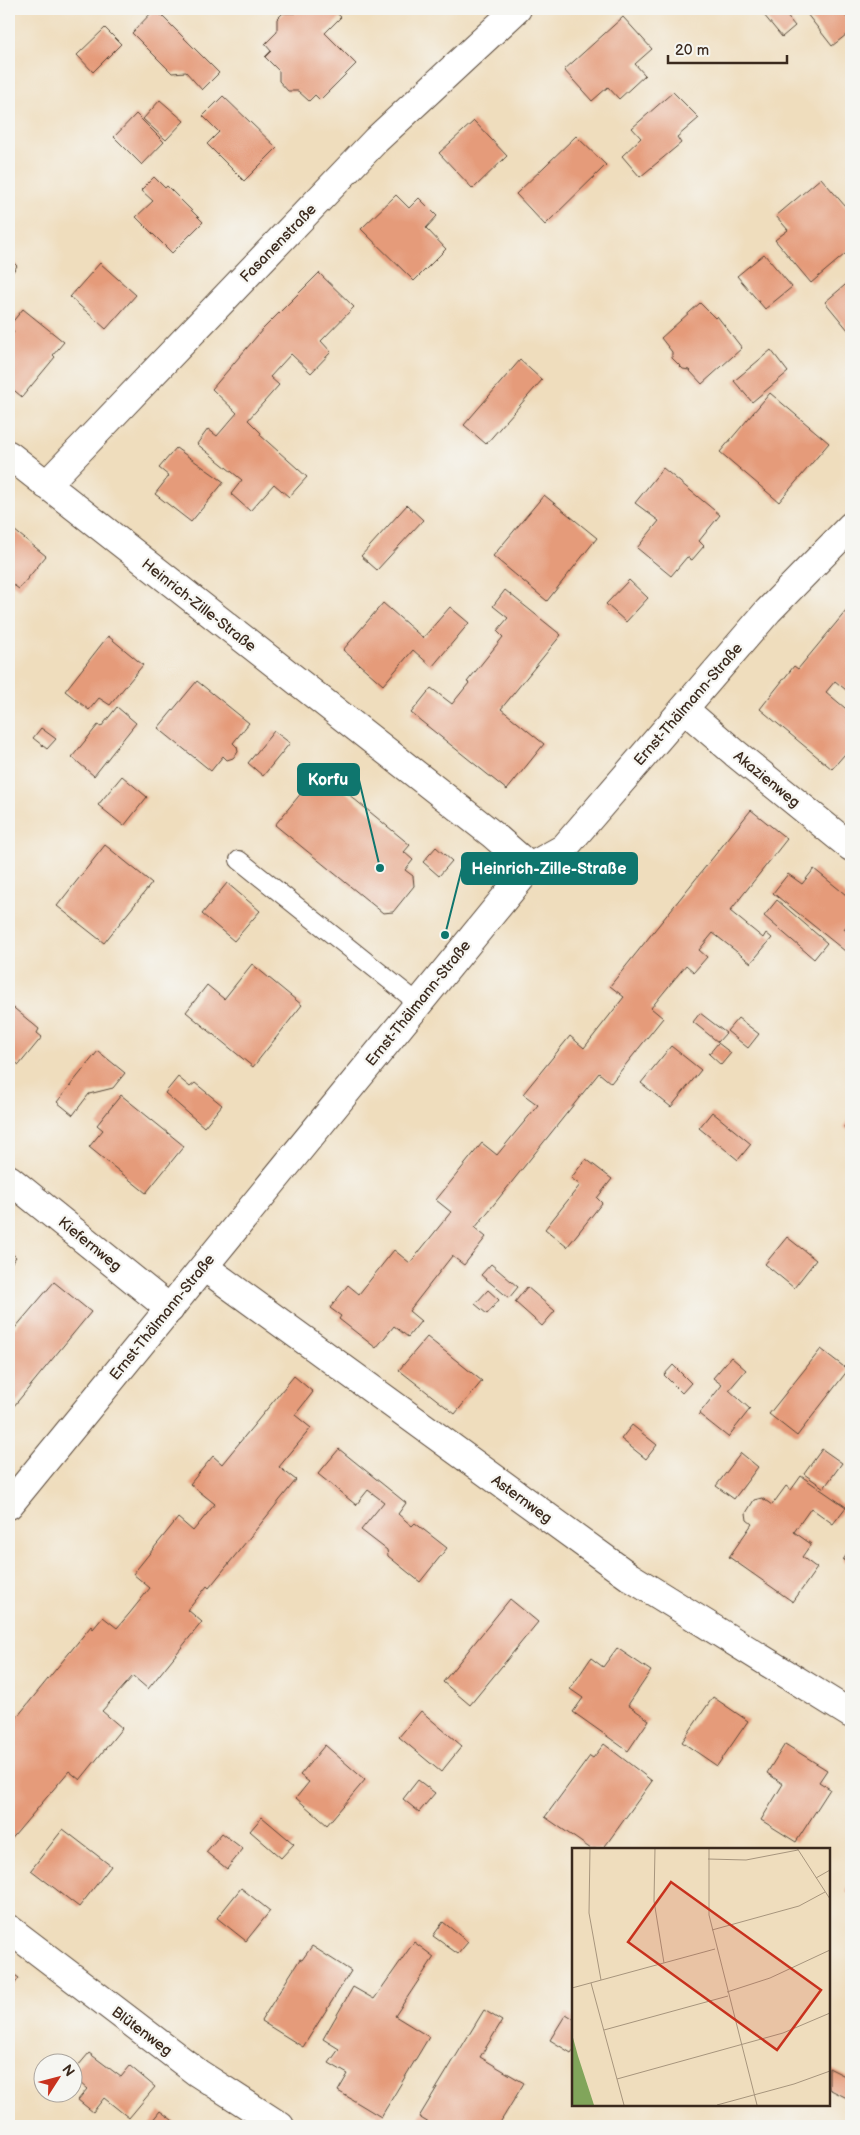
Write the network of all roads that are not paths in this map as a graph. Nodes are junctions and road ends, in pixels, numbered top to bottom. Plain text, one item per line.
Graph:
1 (517, 9) edge
2 (9, 455) edge
3 (46, 485) junction
4 (851, 526) edge
5 (684, 710) junction
6 (851, 846) edge
7 (239, 860) dead end
8 (530, 868) junction
9 (418, 1003) junction
10 (9, 1179) edge
11 (204, 1268) junction
12 (170, 1309) junction
13 (9, 1505) edge
14 (851, 1714) edge
15 (9, 1929) edge
16 (280, 2126) edge

1 - 3 street, Fasanenstraße
2 - 3 street, Heinrich-Zille-Straße
3 - 8 street, Heinrich-Zille-Straße
4 - 5 street, Ernst-Thälmann-Straße
5 - 6 street, Akazienweg
5 - 8 street, Ernst-Thälmann-Straße
7 - 9 lane
8 - 9 street, Ernst-Thälmann-Straße
9 - 11 street, Ernst-Thälmann-Straße
10 - 12 street, Kiefernweg
11 - 12 street, Ernst-Thälmann-Straße
11 - 14 street, Asternweg
12 - 13 street, Ernst-Thälmann-Straße
15 - 16 street, Blütenweg

